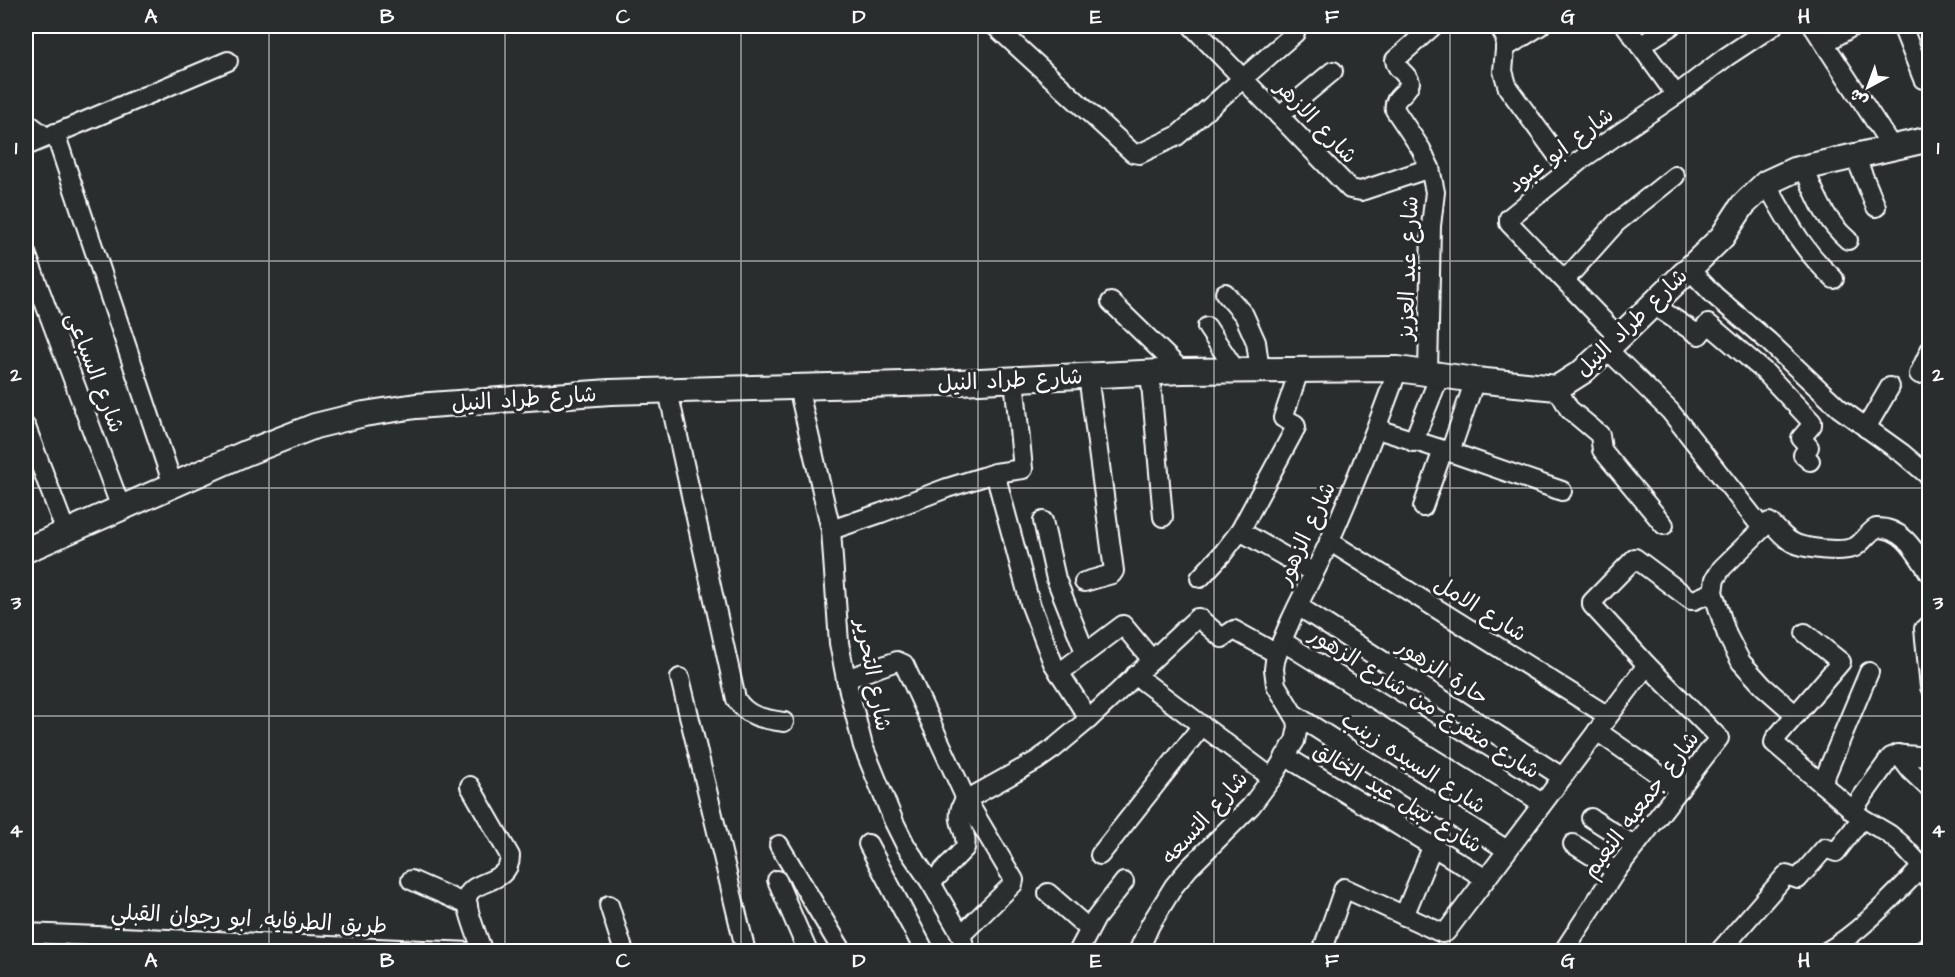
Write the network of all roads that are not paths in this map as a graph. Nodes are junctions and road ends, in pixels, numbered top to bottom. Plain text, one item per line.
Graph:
1 (995, 26) edge
2 (1192, 26) edge
3 (1433, 26) edge
4 (1499, 26) edge
5 (1540, 26) edge
6 (1626, 26) edge
7 (1671, 26) edge
8 (1773, 26) edge
9 (1814, 26) edge
10 (1853, 26) edge
11 (1902, 26) edge
12 (1295, 33) dead end
13 (1825, 43) junction
14 (1640, 46) junction
15 (1505, 48) junction
16 (228, 61) dead end
17 (1333, 71) dead end
18 (1244, 79) junction
19 (1929, 79) edge
20 (1676, 95) junction
21 (1279, 116) junction
22 (26, 122) edge
23 (50, 135) junction
24 (1929, 139) edge
25 (26, 146) edge
26 (1892, 147) junction
27 (1856, 156) junction
28 (1430, 168) junction
29 (1804, 168) junction
30 (1568, 170) junction
31 (1675, 176) dead end
32 (1766, 183) junction
33 (1876, 207) dead end
34 (1848, 240) dead end
35 (26, 253) edge
36 (1688, 268) junction
37 (1834, 279) dead end
38 (1565, 280) junction
39 (1226, 293) dead end
40 (1111, 302) dead end
41 (1652, 304) junction
42 (1207, 327) dead end
43 (1613, 343) junction
44 (1929, 350) edge
45 (1398, 369) junction
46 (1182, 371) junction
47 (1236, 371) junction
48 (1260, 371) junction
49 (1299, 371) junction
50 (1150, 372) junction
51 (1434, 374) junction
52 (1919, 374) dead end
53 (1088, 375) junction
54 (1014, 379) junction
55 (1475, 380) junction
56 (798, 387) junction
57 (1890, 387) dead end
58 (1557, 388) junction
59 (668, 391) junction
60 (26, 427) edge
61 (1866, 428) junction
62 (1377, 429) junction
63 (1413, 442) junction
64 (1446, 451) junction
65 (1810, 461) dead end
66 (994, 473) junction
67 (1929, 477) edge
68 (173, 485) junction
69 (1562, 491) dead end
70 (1423, 507) dead end
71 (121, 508) junction
72 (1163, 517) dead end
73 (1043, 521) dead end
74 (1664, 525) dead end
75 (1762, 528) junction
76 (831, 530) junction
77 (1239, 531) junction
78 (66, 532) junction
79 (1329, 541) junction
80 (26, 550) edge
81 (1314, 573) junction
82 (1929, 574) edge
83 (1200, 578) dead end
84 (1084, 582) dead end
85 (1713, 592) junction
86 (1298, 606) junction
87 (1929, 624) edge
88 (1805, 633) dead end
89 (1280, 647) junction
90 (1085, 652) junction
91 (1152, 660) junction
92 (1647, 664) junction
93 (1869, 672) dead end
94 (1059, 673) junction
95 (1135, 675) junction
96 (680, 678) dead end
97 (846, 679) junction
98 (1929, 687) edge
99 (1294, 714) junction
100 (1796, 715) junction
101 (1608, 716) junction
102 (1089, 719) junction
103 (784, 722) dead end
104 (1201, 727) junction
105 (1597, 731) junction
106 (1898, 754) junction
107 (1929, 754) edge
108 (1285, 756) junction
109 (1562, 777) junction
110 (1272, 778) junction
111 (1822, 784) junction
112 (470, 786) dead end
113 (1680, 789) junction
114 (1929, 789) edge
115 (966, 799) junction
116 (1542, 803) junction
117 (1857, 815) junction
118 (1591, 818) dead end
119 (868, 844) dead end
120 (1573, 844) dead end
121 (779, 845) dead end
122 (1433, 845) junction
123 (1635, 846) junction
124 (1507, 850) junction
125 (1100, 855) dead end
126 (1616, 871) junction
127 (1926, 875) edge
128 (1486, 879) junction
129 (411, 880) dead end
130 (777, 880) dead end
131 (1124, 882) dead end
132 (931, 884) junction
133 (1048, 893) dead end
134 (468, 905) junction
135 (609, 905) dead end
136 (1404, 916) junction
137 (1089, 929) junction
138 (26, 933) edge
139 (963, 943) edge
140 (1929, 943) edge
141 (471, 951) edge
142 (483, 951) edge
143 (624, 951) edge
144 (746, 951) edge
145 (808, 951) edge
146 (843, 951) edge
147 (925, 951) edge
148 (1078, 951) edge
149 (1138, 951) edge
150 (1322, 951) edge
151 (1563, 951) edge
152 (1719, 951) edge
153 (1826, 951) edge
154 (1921, 951) edge

1 - 18 street
2 - 18 street, شارع الازهر
3 - 28 street, شارع عبد العزيز
4 - 15 street
5 - 15 street
6 - 14 street
7 - 14 street
8 - 20 street, شارع ابو عبود
9 - 13 street
10 - 13 street
11 - 19 street
12 - 18 street
13 - 26 street
14 - 20 street
15 - 30 street
16 - 23 street
17 - 21 street
18 - 21 street, شارع الازهر
20 - 30 street, شارع ابو عبود
21 - 28 street, شارع الازهر
22 - 23 street
23 - 25 street
23 - 68 street
24 - 26 street, شارع طراد النيل
26 - 27 street, شارع طراد النيل
27 - 29 street, شارع طراد النيل
27 - 33 street
28 - 51 street, شارع عبد العزيز
29 - 32 street, شارع طراد النيل
29 - 34 street
30 - 38 street, شارع ابو عبود
31 - 38 street
32 - 36 street, شارع طراد النيل
32 - 37 street
35 - 71 street, شارع السباعى
36 - 41 street, شارع طراد النيل
36 - 61 street
38 - 43 street, شارع ابو عبود
39 - 48 street
40 - 46 street
41 - 43 street, شارع طراد النيل
41 - 65 street
42 - 47 street
43 - 58 street, شارع طراد النيل
43 - 75 street, شارع ابو عبود
44 - 52 street
45 - 49 street, شارع طراد النيل
45 - 51 street, شارع طراد النيل
45 - 62 street, شارع الزهور
46 - 47 street, شارع طراد النيل
46 - 50 street, شارع طراد النيل
47 - 48 street, شارع طراد النيل
48 - 49 street, شارع طراد النيل
49 - 77 street
50 - 53 street, شارع طراد النيل
50 - 72 street
51 - 55 street, شارع طراد النيل
51 - 63 street
53 - 54 street, شارع طراد النيل
53 - 84 street
54 - 56 street, شارع طراد النيل
54 - 66 street
55 - 58 street, شارع طراد النيل
55 - 64 street
56 - 59 street, شارع طراد النيل
56 - 76 street, شارع التحرير
57 - 61 street
58 - 74 street
59 - 68 street, شارع طراد النيل
59 - 103 street
60 - 78 street
61 - 67 street
62 - 63 street
62 - 79 street, شارع الزهور
63 - 64 street
64 - 69 street
64 - 70 street
66 - 76 street
66 - 94 street
68 - 71 street, شارع طراد النيل
71 - 78 street, شارع طراد النيل
73 - 90 street
75 - 82 street
75 - 85 street
76 - 97 street, شارع التحرير
77 - 81 street
77 - 83 street
78 - 80 street, شارع طراد النيل
79 - 81 street, شارع الزهور
79 - 101 street, شارع الامل
81 - 86 street, شارع الزهور
85 - 92 street, شارع جمعيه النعيم
85 - 100 street
86 - 89 street, شارع الزهور
86 - 109 street, حارة الزهور
87 - 98 street
88 - 100 street
89 - 91 street, شارع متفرع من شارع الزهور
89 - 99 street, شارع الزهور
89 - 116 street, شارع متفرع من شارع الزهور
90 - 91 street
90 - 94 street
91 - 95 street
92 - 101 street
92 - 113 street, شارع جمعيه النعيم
93 - 111 street
94 - 102 street
95 - 102 street
95 - 104 street
96 - 144 street
97 - 115 street
97 - 132 street, شارع التحرير
99 - 108 street, شارع التسعه
99 - 124 street, شارع السيده زينب
100 - 111 street
101 - 105 street
102 - 115 street
104 - 110 street
104 - 125 street
105 - 109 street
105 - 113 street
106 - 107 street
106 - 114 street
106 - 117 street
108 - 110 street, شارع التسعه
108 - 122 street, شارع نبيل عبد الخالق
109 - 116 street
110 - 149 street, شارع التسعه
111 - 117 street
112 - 134 street
113 - 123 street, شارع جمعيه النعيم
115 - 132 street
115 - 139 street
116 - 124 street
117 - 127 street
117 - 152 street
118 - 123 street
119 - 147 street
120 - 126 street
121 - 146 street
122 - 128 street, شارع نبيل عبد الخالق
122 - 136 street
123 - 126 street, شارع جمعيه النعيم
124 - 128 street
126 - 151 street, شارع جمعيه النعيم
127 - 153 street
128 - 136 street
129 - 134 street
130 - 145 street
131 - 137 street
132 - 139 street, شارع التحرير
133 - 137 street
134 - 142 street
135 - 143 street
136 - 150 street
137 - 148 street
138 - 141 street, طريق الطرفايه, ابو رجوان القبلي
140 - 154 street

